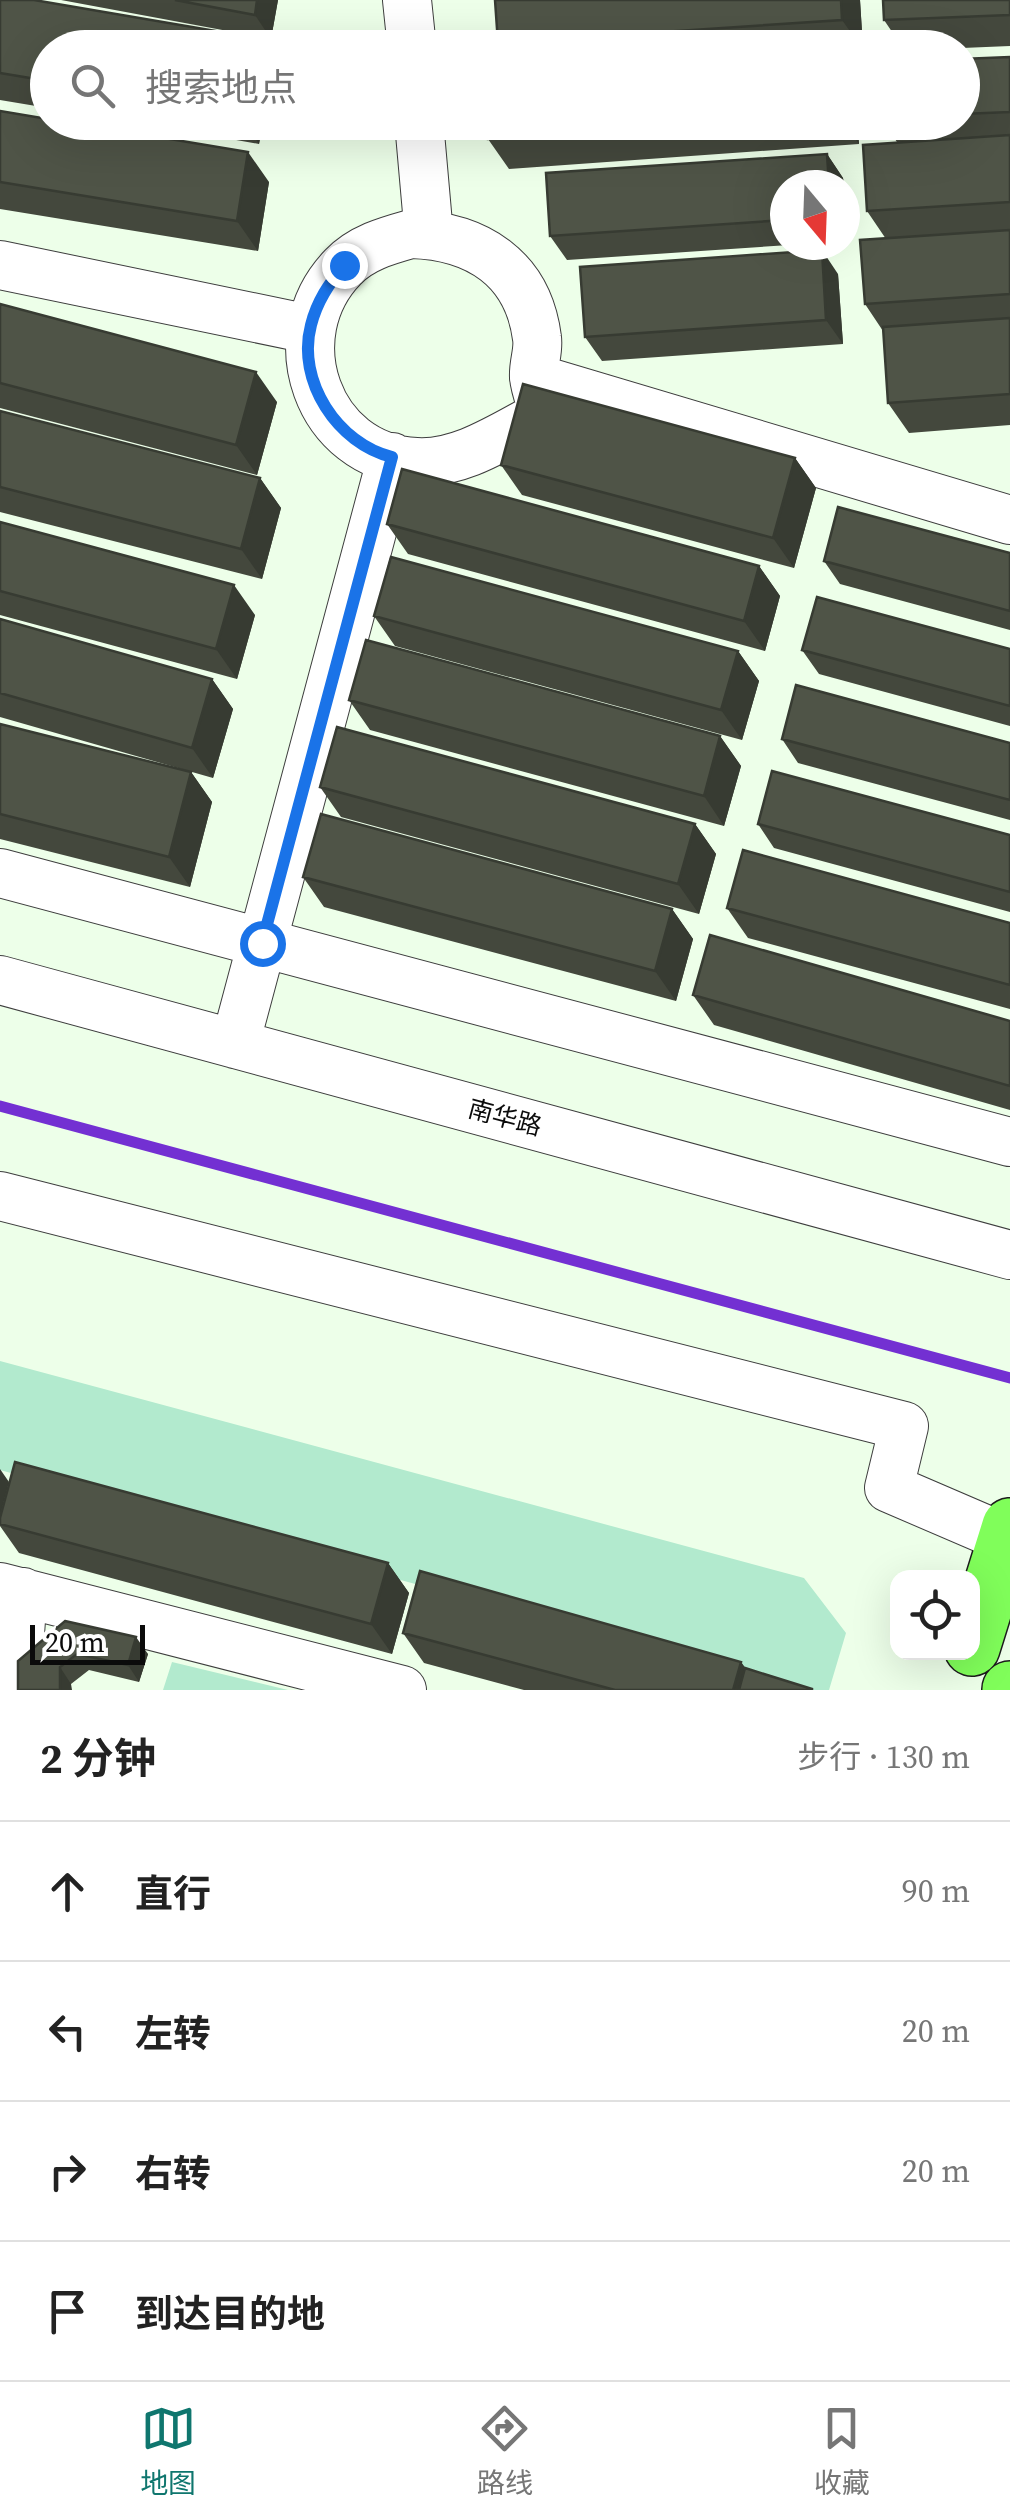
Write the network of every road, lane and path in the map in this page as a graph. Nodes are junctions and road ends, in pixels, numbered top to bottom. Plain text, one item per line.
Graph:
1 (407, 0) edge
2 (410, 30) edge
3 (420, 140) edge
4 (429, 235) junction
5 (0, 265) edge
6 (310, 329) junction
7 (534, 378) junction
8 (392, 457) junction
9 (1010, 520) edge
10 (0, 873) edge
11 (262, 943) junction
12 (0, 980) edge
13 (235, 1044) junction
14 (1010, 1142) edge
15 (0, 1196) edge
16 (1010, 1255) edge
17 (1009, 1535) edge
18 (11, 1590) edge
19 (980, 1625) edge
20 (969, 1660) edge
21 (16, 1690) edge
22 (402, 1690) edge
23 (960, 1690) edge

1 - 2 street
3 - 4 street
4 - 6 street
4 - 7 street
5 - 6 street
6 - 8 street
7 - 8 street
7 - 9 street
8 - 11 street
10 - 11 street
11 - 13 street
11 - 14 street
12 - 13 street, 南华路
13 - 16 street, 南华路
15 - 17 street
17 - 19 main road
18 - 21 street
18 - 22 street
20 - 23 main road

